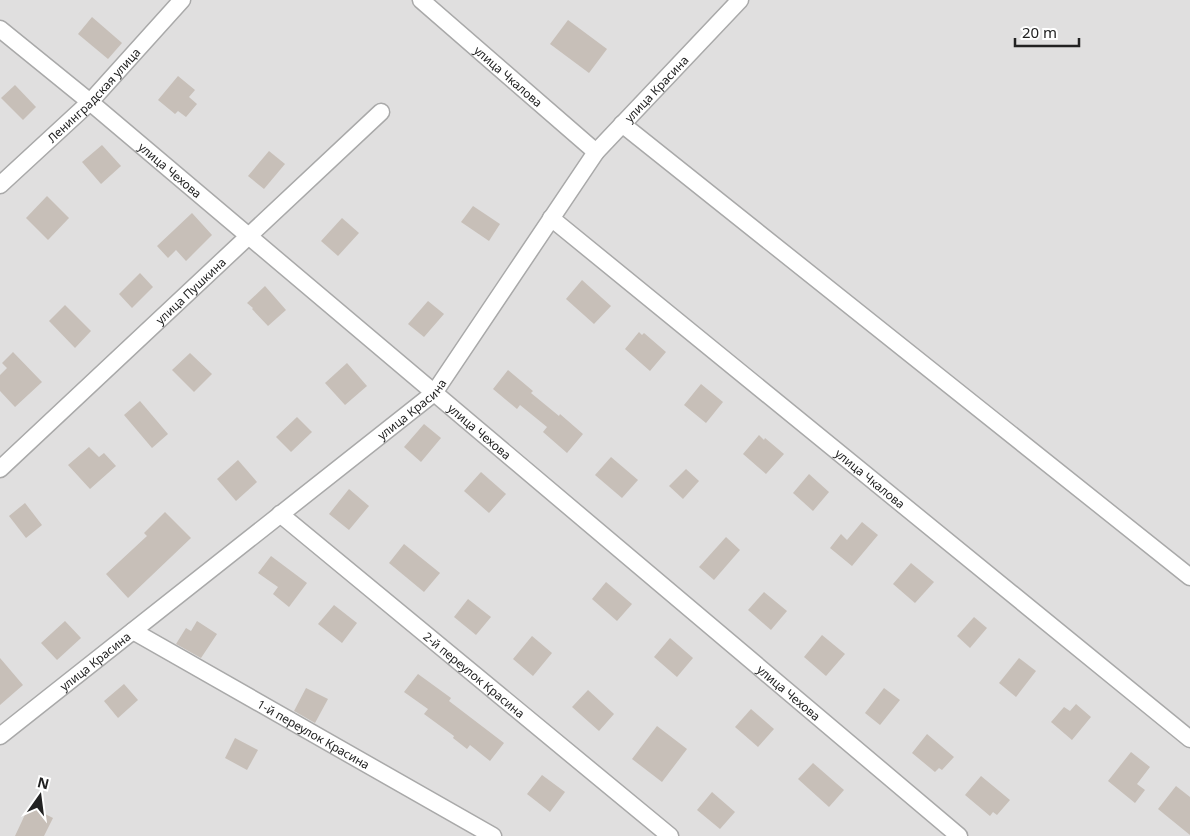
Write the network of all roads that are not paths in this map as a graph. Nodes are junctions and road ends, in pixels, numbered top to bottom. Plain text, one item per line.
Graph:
1 (182, 0) edge
2 (421, 0) edge
3 (740, 0) edge
4 (0, 29) edge
5 (90, 102) junction
6 (381, 112) dead end
7 (622, 124) junction
8 (596, 152) junction
9 (0, 185) edge
10 (551, 218) junction
11 (249, 236) junction
12 (434, 392) junction
13 (0, 469) edge
14 (280, 514) junction
15 (1190, 577) edge
16 (133, 631) junction
17 (0, 736) edge
18 (1190, 738) edge
19 (493, 836) edge
20 (670, 836) edge
21 (959, 836) edge

1 - 5 street, Ленинградская улица
2 - 8 street, улица Чкалова
3 - 7 street, улица Красина
4 - 5 street, улица Чехова
5 - 9 street, Ленинградская улица
5 - 11 street, улица Чехова
6 - 11 street, улица Пушкина
7 - 8 street, улица Красина
7 - 15 street
8 - 10 street, улица Красина
10 - 12 street, улица Красина
10 - 18 street, улица Чкалова
11 - 12 street, улица Чехова
11 - 13 street, улица Пушкина
12 - 14 street, улица Красина
12 - 21 street, улица Чехова
14 - 16 street, улица Красина
14 - 20 street, 2-й переулок Красина
16 - 17 street, улица Красина
16 - 19 street, 1-й переулок Красина

